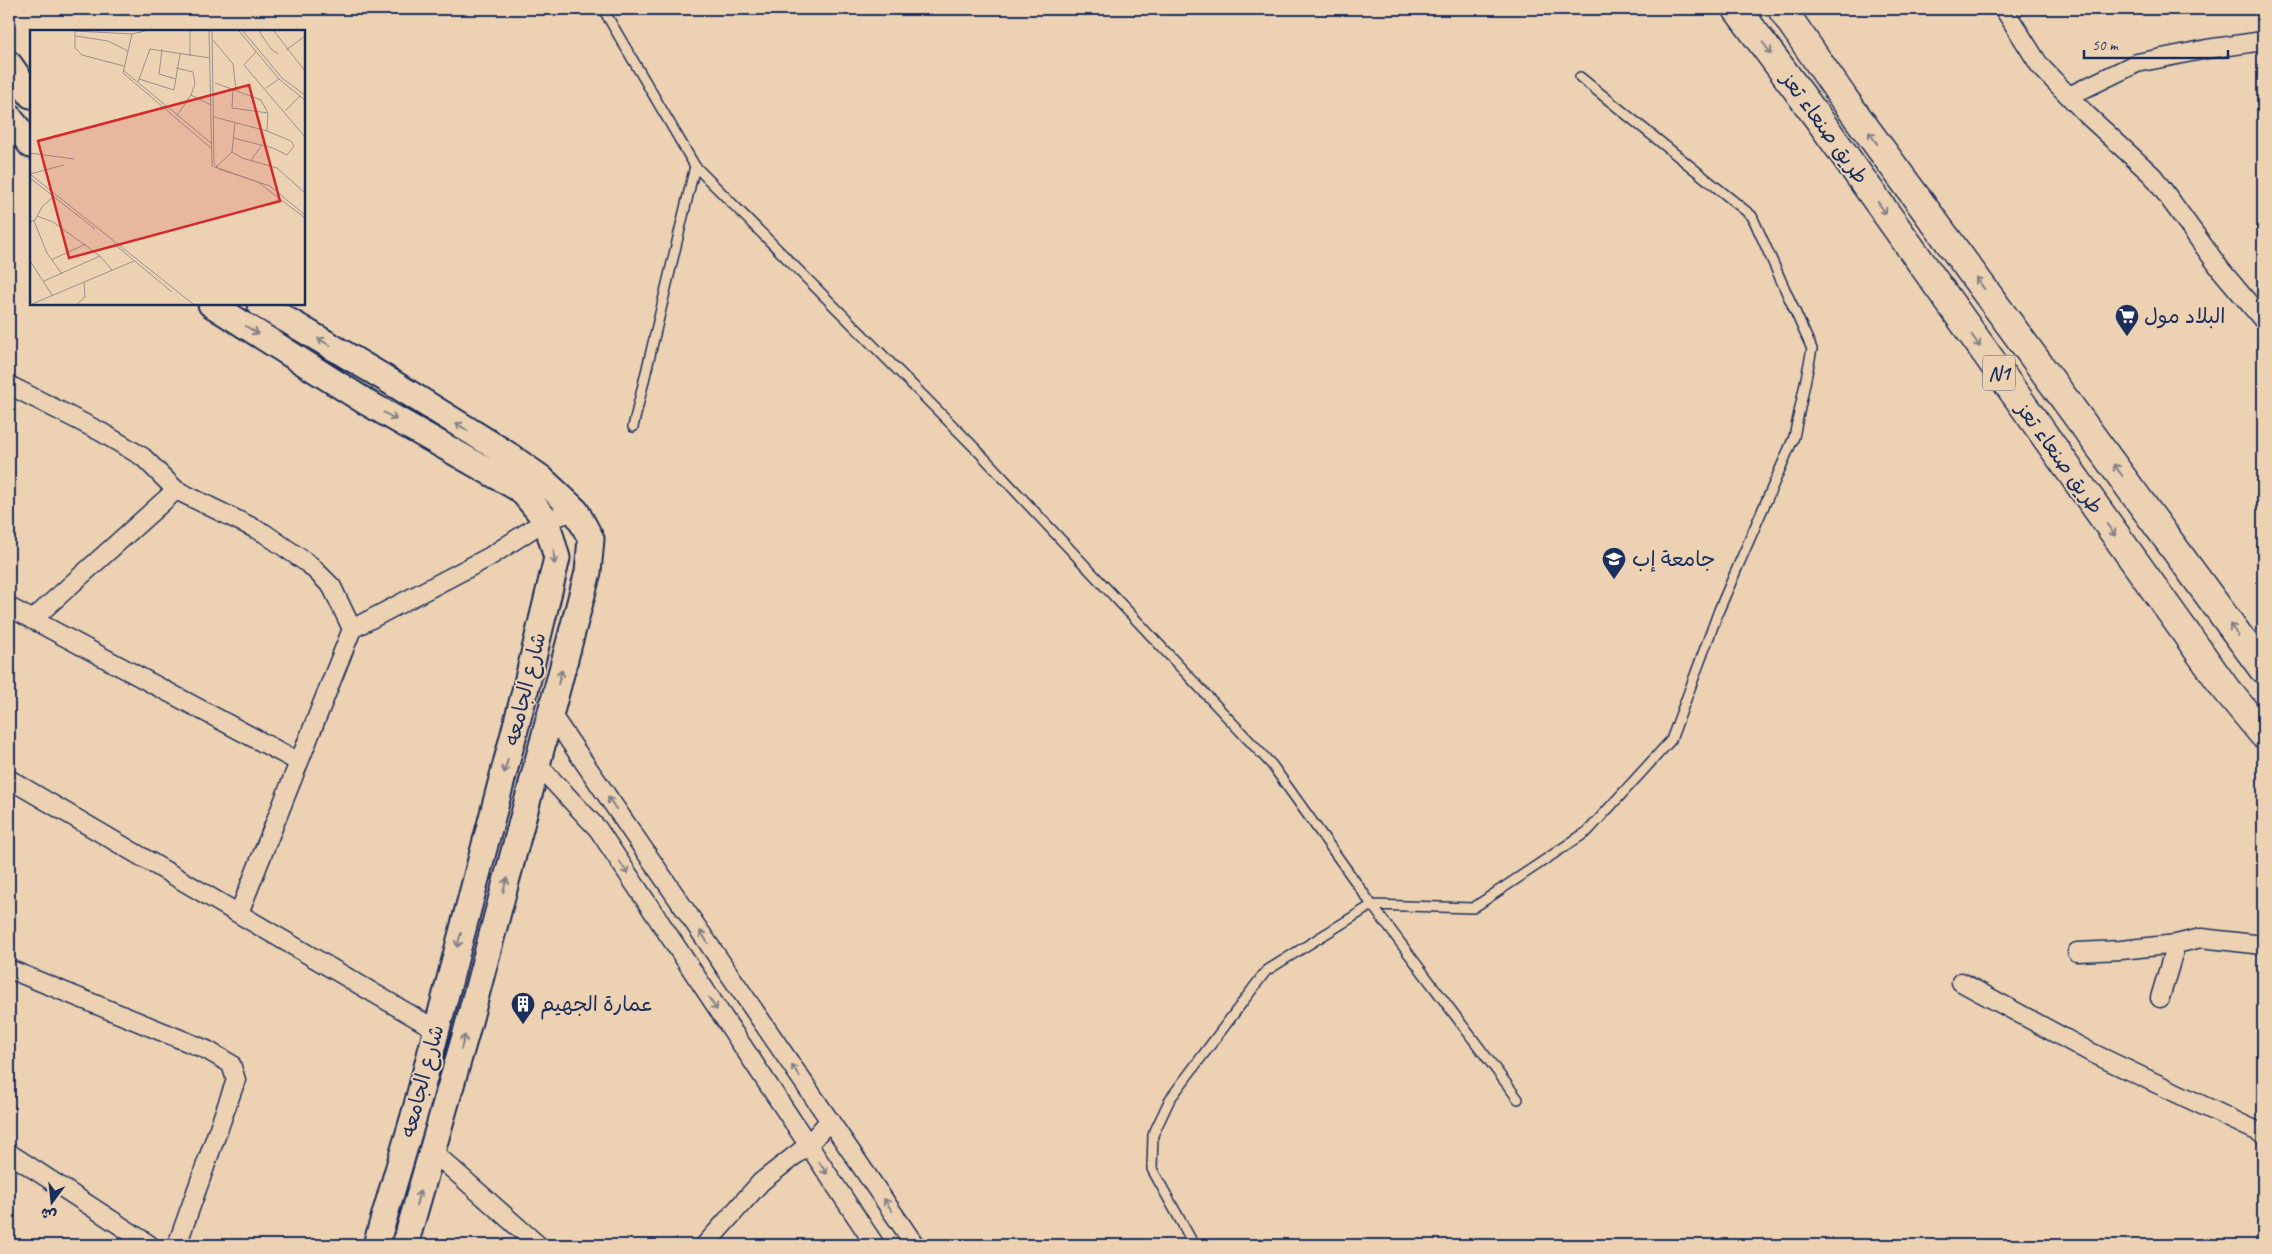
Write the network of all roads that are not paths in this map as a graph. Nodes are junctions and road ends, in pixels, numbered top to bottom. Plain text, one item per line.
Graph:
1 (603, 9) edge
2 (1738, 9) edge
3 (1782, 9) edge
4 (2004, 9) edge
5 (2263, 41) edge
6 (9, 64) edge
7 (1580, 77) dead end
8 (30, 94) edge
9 (2069, 96) junction
10 (9, 117) edge
11 (30, 144) edge
12 (695, 166) junction
13 (213, 305) edge
14 (262, 305) edge
15 (2263, 320) edge
16 (9, 385) edge
17 (633, 427) dead end
18 (176, 490) junction
19 (576, 511) junction
20 (546, 520) junction
21 (9, 607) edge
22 (32, 620) junction
23 (352, 630) junction
24 (2261, 662) edge
25 (550, 714) junction
26 (2263, 734) edge
27 (299, 762) junction
28 (537, 764) junction
29 (9, 779) edge
30 (1372, 905) junction
31 (239, 913) junction
32 (2176, 944) junction
33 (2263, 945) edge
34 (2077, 952) dead end
35 (9, 969) edge
36 (1961, 982) dead end
37 (2160, 998) dead end
38 (435, 1029) junction
39 (1518, 1099) dead end
40 (830, 1120) junction
41 (2263, 1134) edge
42 (808, 1146) junction
43 (431, 1150) junction
44 (9, 1153) edge
45 (143, 1243) edge
46 (177, 1245) edge
47 (376, 1245) edge
48 (405, 1245) edge
49 (538, 1245) edge
50 (705, 1245) edge
51 (875, 1245) edge
52 (915, 1245) edge
53 (1194, 1245) edge

1 - 12 lane
2 -> 26 highway, طريق صنعاء تعز / N1
24 -> 3 highway, طريق صنعاء تعز / N1
4 - 9 street
5 - 9 street
6 - 8 street
7 - 30 lane
9 - 15 street
10 - 11 street
12 - 17 lane
12 - 30 lane
13 -> 20 street, شارع الجامعه
19 -> 14 street, شارع الجامعه
16 - 18 street
18 - 22 street
18 - 23 street
19 - 20 street
25 -> 19 street, شارع الجامعه
20 - 23 street
20 -> 38 street, شارع الجامعه
21 - 22 street
22 - 27 street
23 - 27 street
25 - 28 street, شارع الجامعه
40 -> 25 street
27 - 31 street
28 -> 42 street
43 -> 28 street, شارع الجامعه
29 - 31 street
30 - 39 lane
30 - 53 lane
31 - 38 street
32 - 33 street
32 - 34 street
32 - 37 street
35 - 46 street
36 - 41 street
38 - 47 street, شارع الجامعه
40 - 42 street
52 -> 40 street
42 - 50 street
42 -> 51 street
48 -> 43 street, شارع الجامعه
43 - 49 street
44 - 45 street

